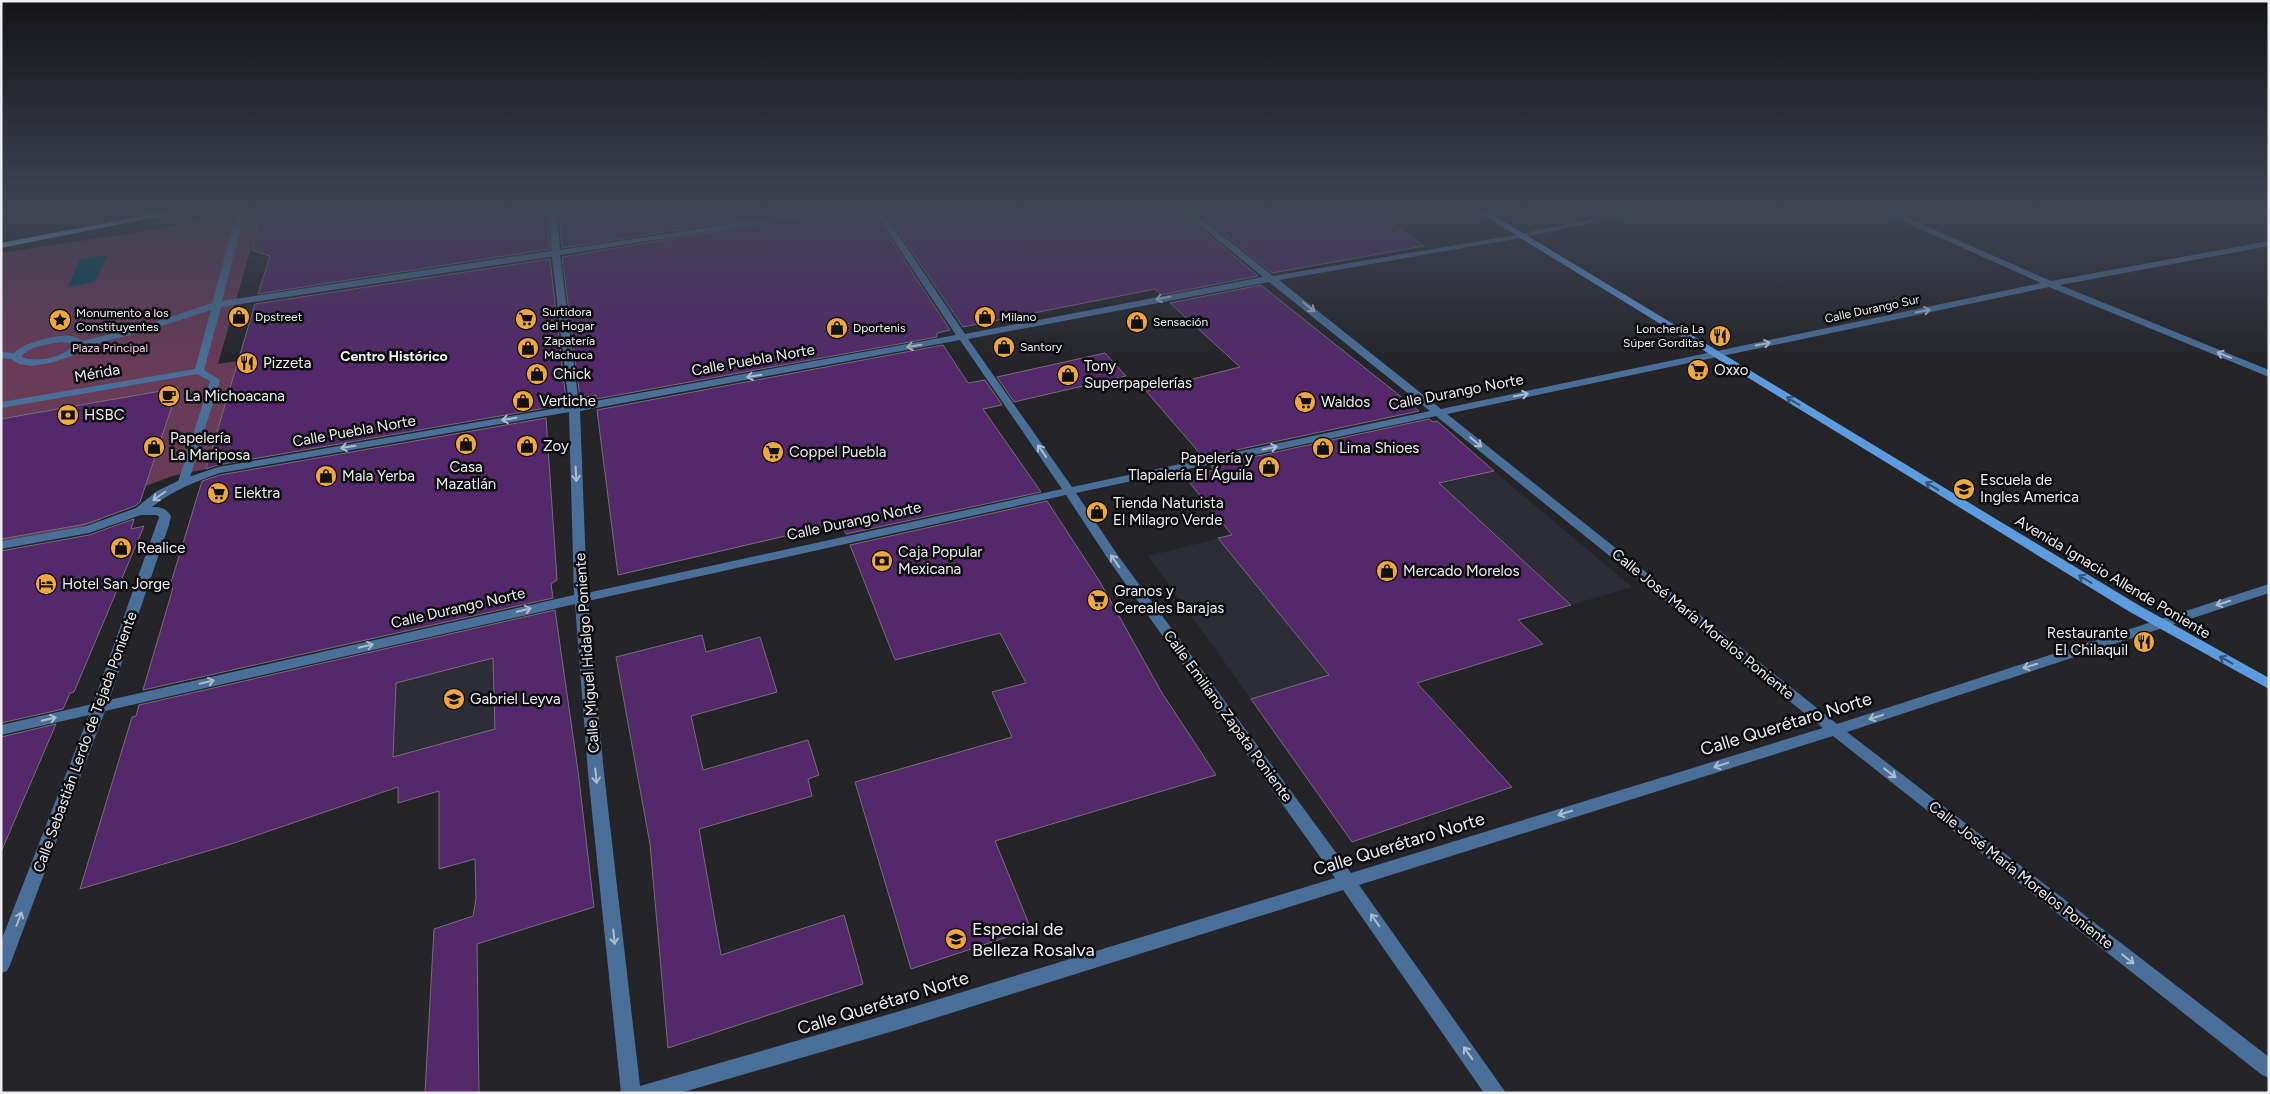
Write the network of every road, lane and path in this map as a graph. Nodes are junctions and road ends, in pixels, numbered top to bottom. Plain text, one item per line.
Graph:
1 (227, 263) edge
2 (490, 263) edge
3 (557, 263) edge
4 (913, 263) edge
5 (1252, 263) edge
6 (1367, 263) edge
7 (1566, 263) edge
8 (2003, 263) edge
9 (2162, 263) edge
10 (1271, 278) junction
11 (2050, 284) junction
12 (215, 305) junction
13 (962, 337) junction
14 (78, 345) junction
15 (1716, 354) junction
16 (1, 355) edge
17 (16, 356) junction
18 (199, 371) junction
19 (2269, 374) edge
20 (1, 405) edge
21 (574, 408) junction
22 (1439, 411) junction
23 (184, 482) junction
24 (1069, 492) junction
25 (140, 511) junction
26 (1, 545) edge
27 (2269, 588) edge
28 (581, 597) junction
29 (2159, 623) junction
30 (2269, 684) edge
31 (100, 707) junction
32 (1, 730) edge
33 (1835, 730) junction
34 (1347, 880) junction
35 (1, 965) edge
36 (2269, 1069) edge
37 (631, 1093) edge
38 (647, 1093) edge
39 (1496, 1093) edge

1 - 12 street
2 - 12 street
3 - 21 street, Calle Miguel Hidalgo Poniente
4 - 13 street, Calle Emiliano Zapata Poniente
5 - 10 street, Calle José María Morelos Poniente
6 - 10 street, Calle Puebla Norte
7 - 15 main road, Avenida Ignacio Allende Poniente
8 - 11 street
9 - 11 street, Calle Durango Sur
10 -> 13 street, Calle Puebla Norte
10 -> 22 street, Calle José María Morelos Poniente
15 -> 11 street, Calle Durango Sur
19 -> 11 street
12 - 14 street
12 - 18 street
13 -> 21 street, Calle Puebla Norte
24 -> 13 street, Calle Emiliano Zapata Poniente
14 - 17 street
14 - 17 street
22 -> 15 street, Calle Durango Norte
29 -> 15 main road, Avenida Ignacio Allende Poniente
16 - 17 street
18 - 20 street, Mérida
18 - 23 street
21 -> 23 street, Calle Puebla Norte
21 -> 28 street, Calle Miguel Hidalgo Poniente
24 -> 22 street, Calle Durango Norte
22 -> 33 street, Calle José María Morelos Poniente
23 -> 25 street, Calle Puebla Norte
24 - 28 street, Calle Durango Norte
34 -> 24 street, Calle Emiliano Zapata Poniente
25 - 26 street, Calle Puebla Norte
25 - 31 street, Calle Sebastián Lerdo de Tejada Poniente
27 -> 29 street, Calle Querétaro Norte
31 -> 28 street, Calle Durango Norte
28 -> 37 street, Calle Miguel Hidalgo Poniente
30 -> 29 main road, Avenida Ignacio Allende Poniente
29 -> 33 street, Calle Querétaro Norte
32 -> 31 street, Calle Durango Norte
35 -> 31 street, Calle Sebastián Lerdo de Tejada Poniente
33 -> 34 street, Calle Querétaro Norte
33 -> 36 street, Calle José María Morelos Poniente
34 - 38 street, Calle Querétaro Norte
39 -> 34 street, Calle Emiliano Zapata Poniente

